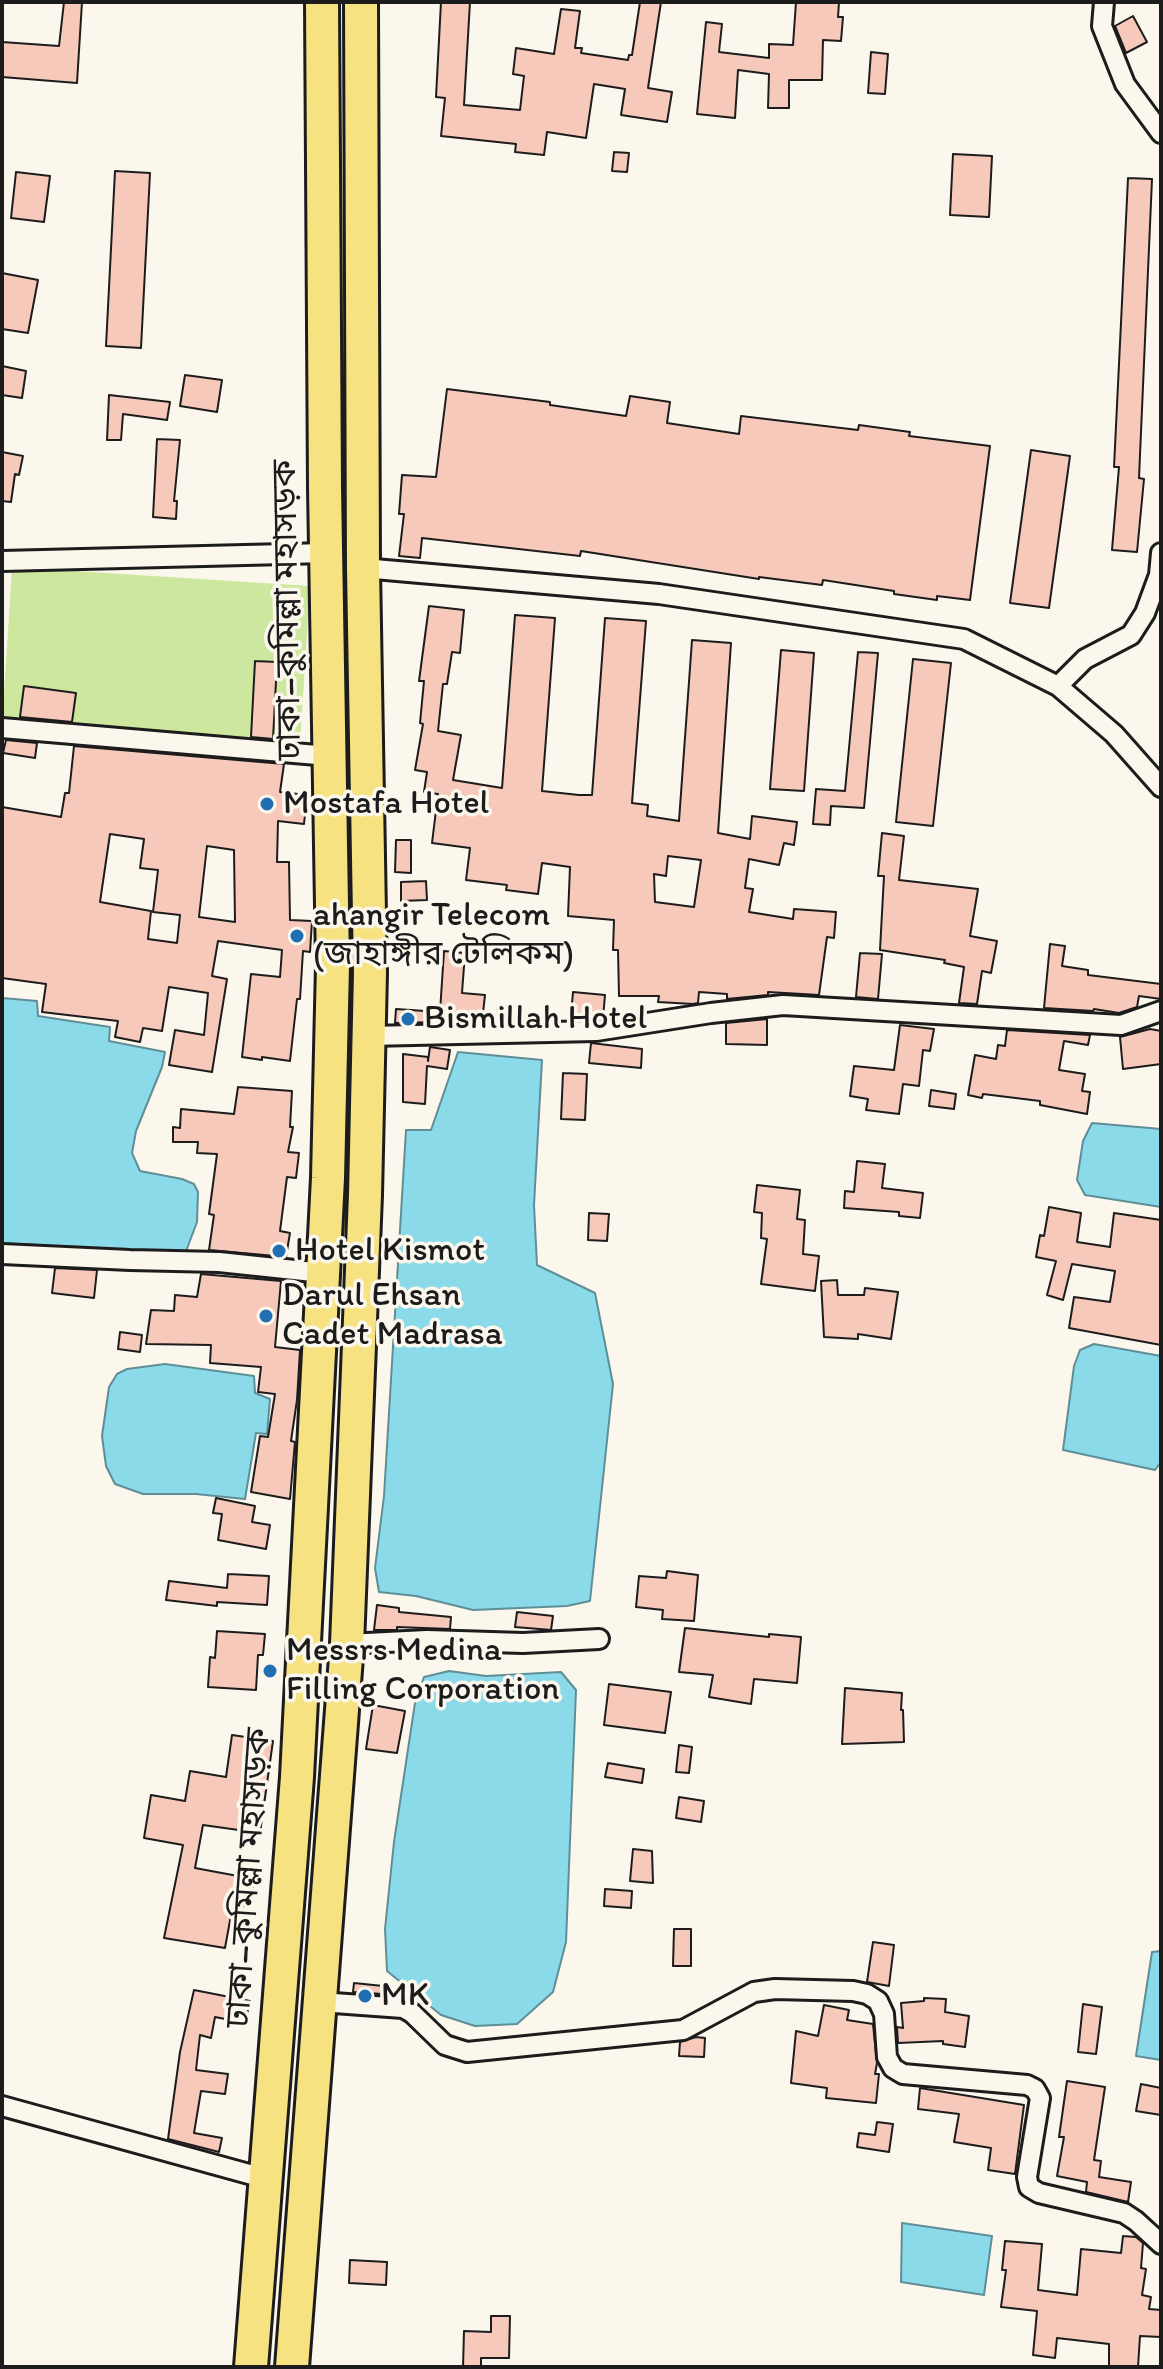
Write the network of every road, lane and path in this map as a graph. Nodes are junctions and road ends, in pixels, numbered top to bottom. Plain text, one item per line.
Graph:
1 (322, 2) edge
2 (361, 2) edge
3 (1104, 2) edge
4 (1161, 133) edge
5 (326, 553) junction
6 (1161, 553) edge
7 (2, 561) edge
8 (363, 568) junction
9 (1058, 686) junction
10 (2, 728) edge
11 (329, 756) junction
12 (1161, 787) edge
13 (1161, 1011) edge
14 (368, 1036) junction
15 (2, 1254) edge
16 (323, 1273) junction
17 (599, 1639) dead end
18 (347, 1644) junction
19 (297, 1777) junction
20 (336, 1777) junction
21 (320, 2002) junction
22 (2, 2106) edge
23 (267, 2179) junction
24 (1161, 2244) edge
25 (251, 2367) edge
26 (292, 2367) edge

1 - 5 highway, ঢাকা–কুমিল্লা মহাসড়ক
2 - 8 highway
3 - 4 street
5 - 7 street
5 - 11 highway, ঢাকা–কুমিল্লা মহাসড়ক
6 - 9 street
8 - 9 street
8 - 14 highway
9 - 12 street
10 - 11 street
11 - 16 highway, ঢাকা–কুমিল্লা মহাসড়ক
13 - 14 street
14 - 18 highway
15 - 16 street
16 - 19 highway, ঢাকা–কুমিল্লা মহাসড়ক
17 - 18 street
18 - 20 highway
19 - 20 highway
19 - 23 highway, ঢাকা–কুমিল্লা মহাসড়ক
20 - 21 highway
21 - 24 street
21 - 26 highway
22 - 23 street
23 - 25 highway, ঢাকা–কুমিল্লা মহাসড়ক

